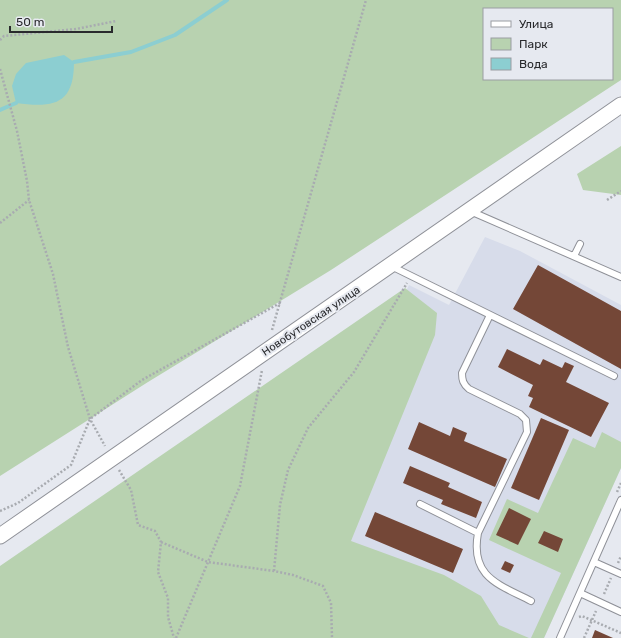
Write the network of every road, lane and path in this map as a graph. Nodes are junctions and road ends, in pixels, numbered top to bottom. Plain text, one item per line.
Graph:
1 (366, 0) edge
2 (116, 21) dead end
3 (0, 40) edge
4 (0, 69) edge
5 (621, 105) edge
6 (621, 191) edge
7 (28, 200) junction
8 (607, 200) dead end
9 (470, 211) junction
10 (0, 223) edge
11 (580, 244) dead end
12 (574, 256) junction
13 (391, 266) junction
14 (412, 276) junction
15 (621, 277) edge
16 (280, 303) junction
17 (490, 315) junction
18 (266, 351) junction
19 (614, 376) dead end
20 (90, 419) junction
21 (112, 458) junction
22 (621, 500) edge
23 (420, 504) dead end
24 (0, 511) edge
25 (478, 532) junction
26 (0, 536) edge
27 (161, 542) junction
28 (621, 556) edge
29 (621, 559) edge
30 (208, 562) junction
31 (594, 562) junction
32 (274, 571) junction
33 (621, 574) edge
34 (580, 593) junction
35 (531, 601) dead end
36 (621, 612) edge
37 (592, 621) dead end
38 (621, 633) edge
39 (175, 638) edge
40 (332, 638) edge
41 (560, 638) edge

1 - 16 path
2 - 3 path
4 - 7 path
5 - 9 street, Новобутовская улица
6 - 8 path
7 - 10 path
7 - 20 path
9 - 12 lane
9 - 13 street, Новобутовская улица
11 - 12 lane
12 - 15 lane
13 - 14 lane
13 - 18 street, Новобутовская улица
14 - 17 lane
14 - 32 path
16 - 18 path
16 - 20 path
17 - 19 lane
17 - 25 lane
18 - 21 street, Новобутовская улица
18 - 30 path
20 - 21 path
20 - 24 path
21 - 26 street, Новобутовская улица
21 - 27 path
22 - 31 lane
23 - 25 lane
25 - 35 lane
27 - 30 path
27 - 39 path
28 - 29 path
30 - 32 path
30 - 39 path
31 - 33 lane
31 - 34 lane
32 - 40 path
34 - 36 lane
34 - 41 lane
37 - 38 path

